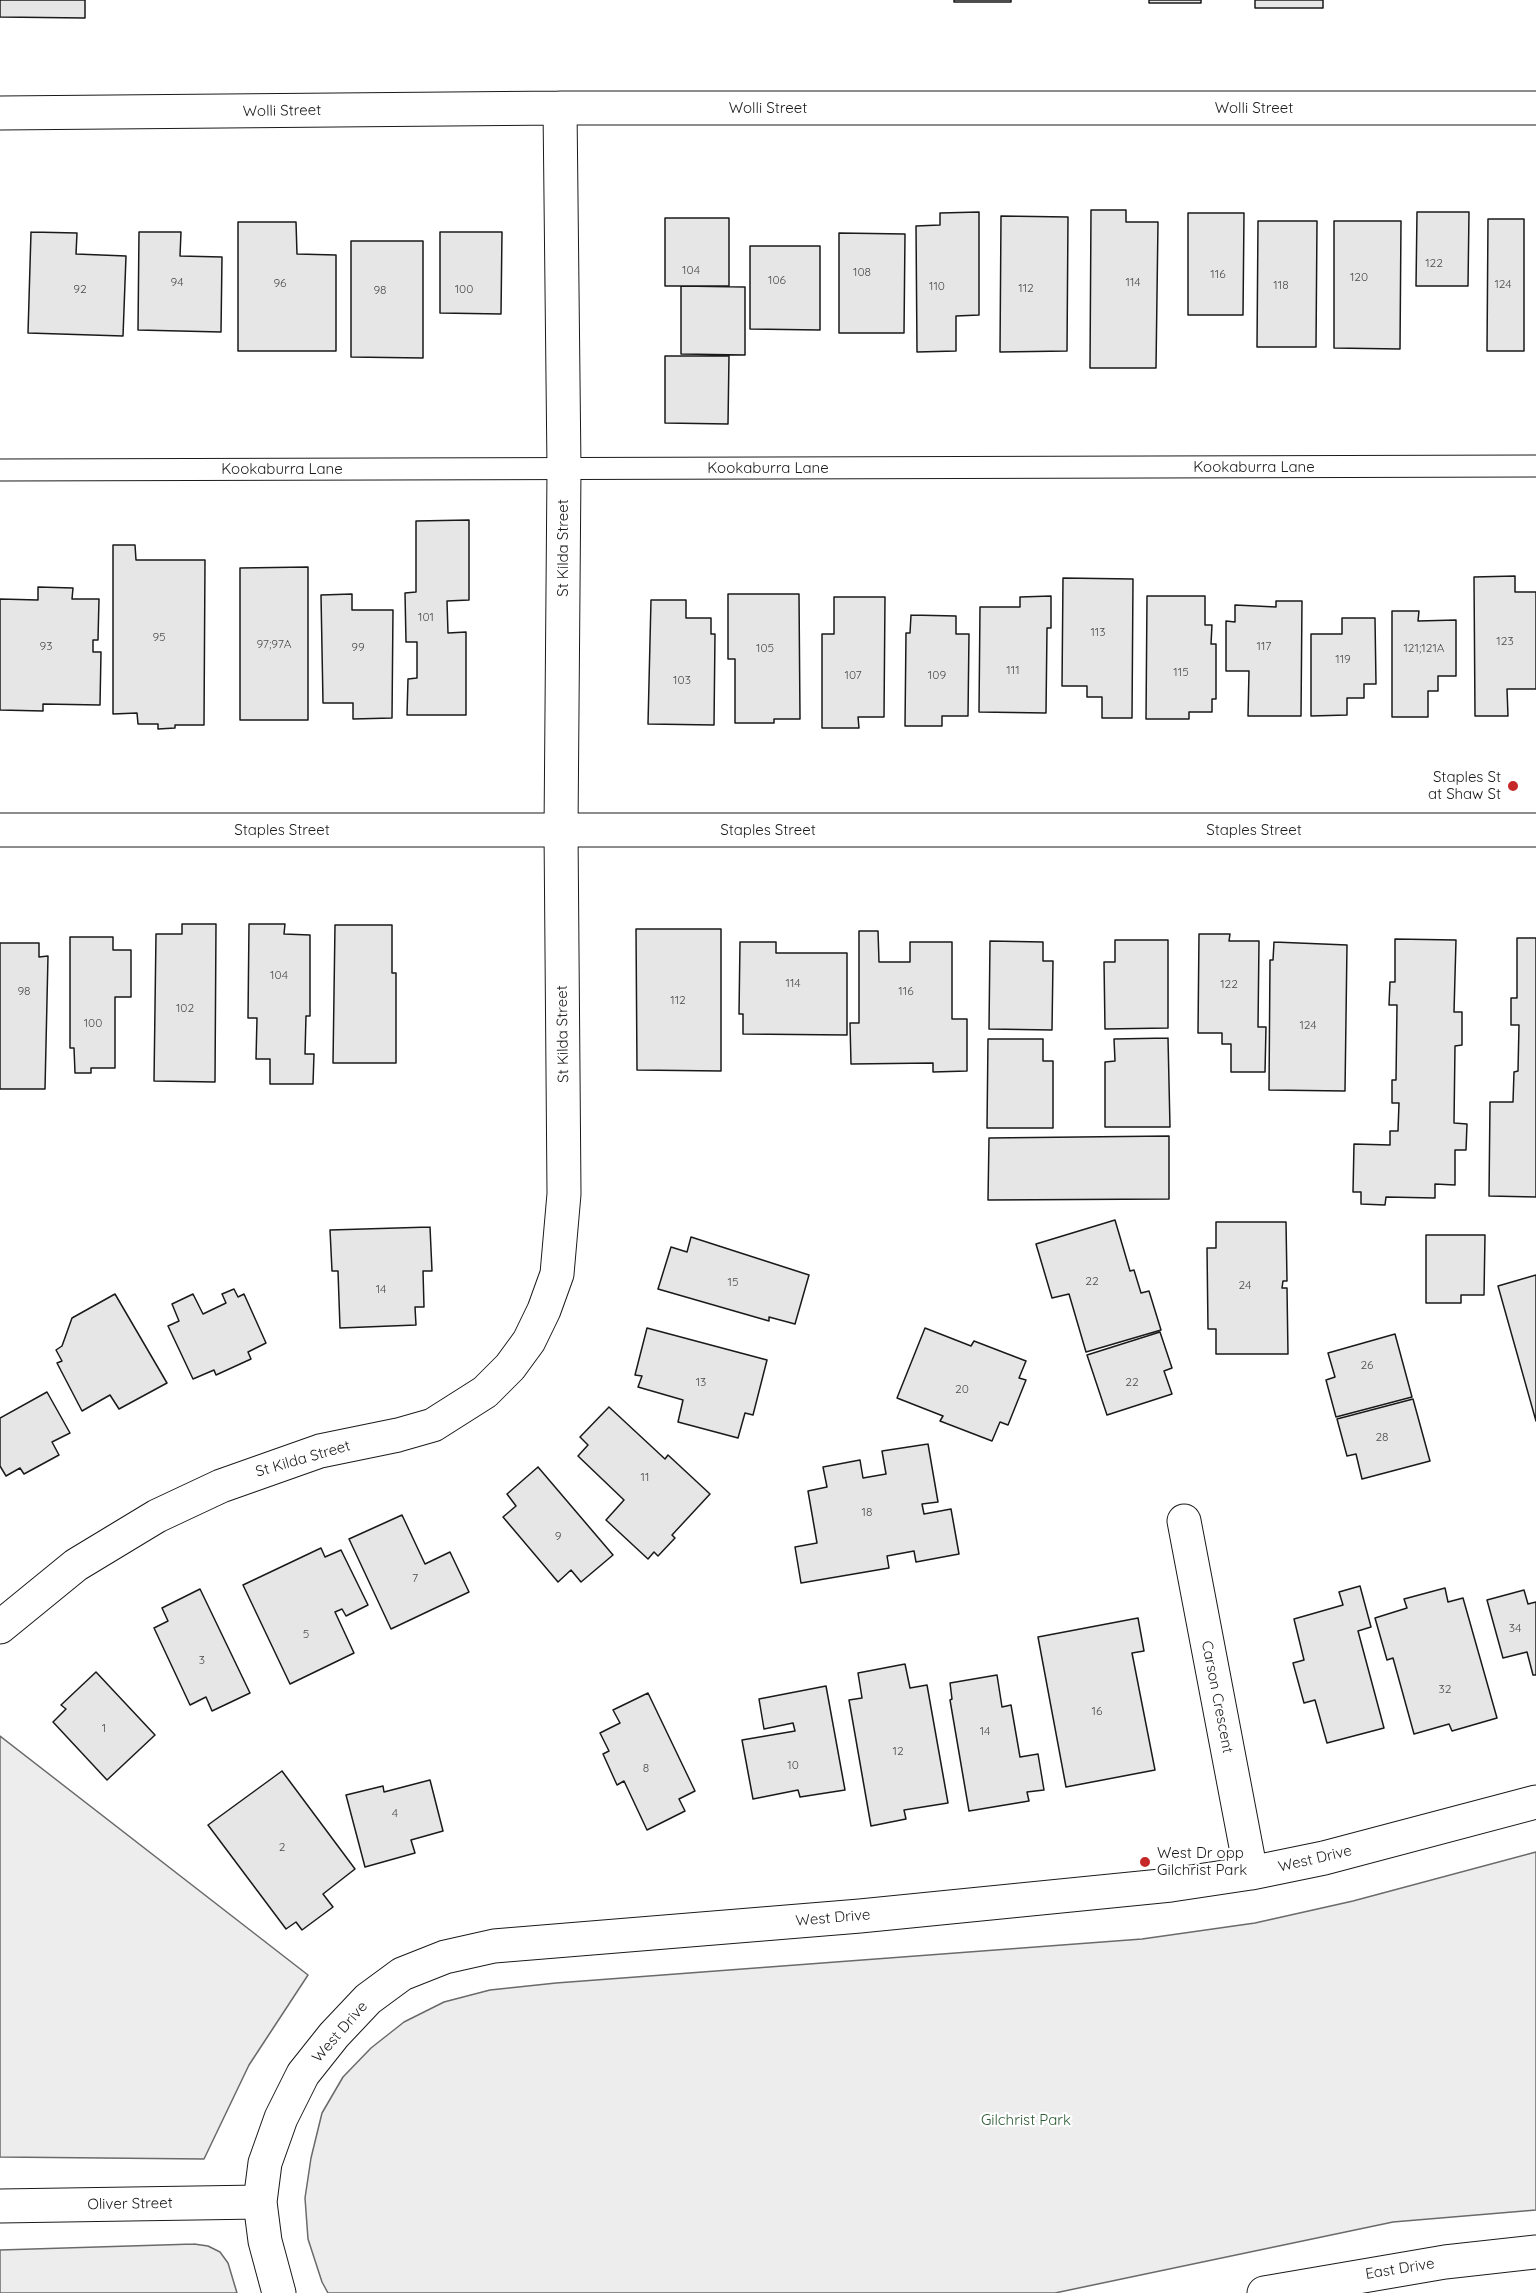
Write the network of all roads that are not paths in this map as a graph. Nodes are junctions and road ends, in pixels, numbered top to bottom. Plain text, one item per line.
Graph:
1 (560, 108) junction
2 (1536, 108) edge
3 (0, 113) edge
4 (1536, 466) edge
5 (564, 469) junction
6 (0, 470) edge
7 (0, 830) edge
8 (561, 830) junction
9 (1536, 830) edge
10 (1184, 1521) dead end
11 (0, 1627) edge
12 (1536, 1802) edge
13 (1251, 1874) junction
14 (260, 2202) junction
15 (0, 2206) edge
16 (1536, 2252) edge
17 (279, 2293) edge
18 (1264, 2293) edge

1 - 2 street, Wolli Street
1 - 3 street, Wolli Street
1 - 5 street, St Kilda Street
4 - 5 lane, Kookaburra Lane
5 - 6 lane, Kookaburra Lane
5 - 8 street, St Kilda Street
7 - 8 street, Staples Street
8 - 9 street, Staples Street
8 - 11 street, St Kilda Street
10 - 13 street, Carson Crescent
12 - 13 street, West Drive
13 - 14 street, West Drive
14 - 15 street, Oliver Street
14 - 17 street
16 - 18 street, East Drive

